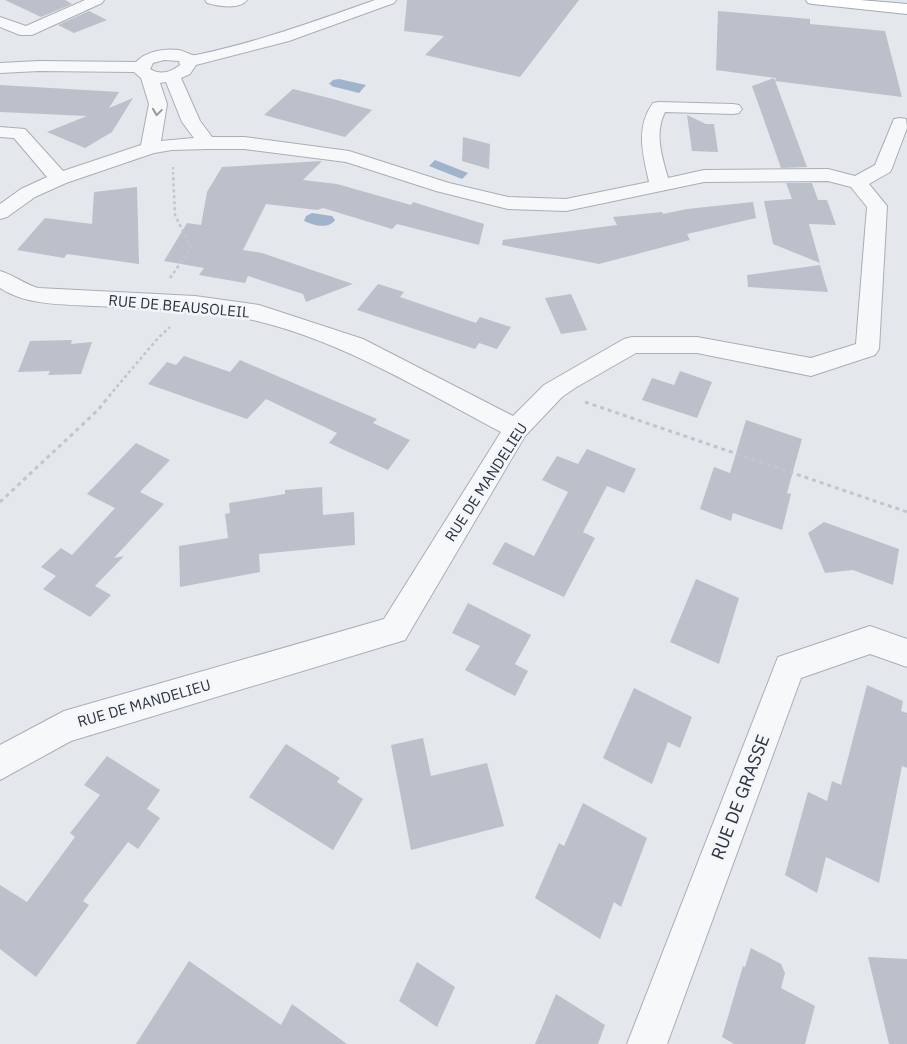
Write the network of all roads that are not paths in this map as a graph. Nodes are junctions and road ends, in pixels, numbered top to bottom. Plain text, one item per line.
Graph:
1 (97, 0) edge
2 (212, 0) edge
3 (240, 0) edge
4 (389, 0) edge
5 (813, 0) edge
6 (907, 8) edge
7 (0, 22) edge
8 (189, 62) junction
9 (0, 68) edge
10 (145, 71) junction
11 (172, 76) junction
12 (733, 109) dead end
13 (900, 123) dead end
14 (0, 132) edge
15 (206, 143) junction
16 (149, 149) junction
17 (59, 179) junction
18 (858, 183) junction
19 (660, 186) junction
20 (0, 213) edge
21 (0, 278) edge
22 (516, 429) junction
23 (907, 654) edge
24 (0, 763) edge
25 (647, 1044) edge

1 - 7 street
2 - 3 street
4 - 8 street
5 - 6 main road
8 - 10 street
8 - 11 street
9 - 10 street
10 - 11 street
10 -> 16 street
11 - 15 street
12 - 19 street
13 - 18 street
14 - 17 street
15 - 16 street
15 - 19 street
16 - 17 street
17 - 20 street
18 - 19 street
18 - 22 street, RUE DE MANDELIEU
21 - 22 street, RUE DE BEAUSOLEIL
22 - 24 street, RUE DE MANDELIEU
23 - 25 street, RUE DE GRASSE

